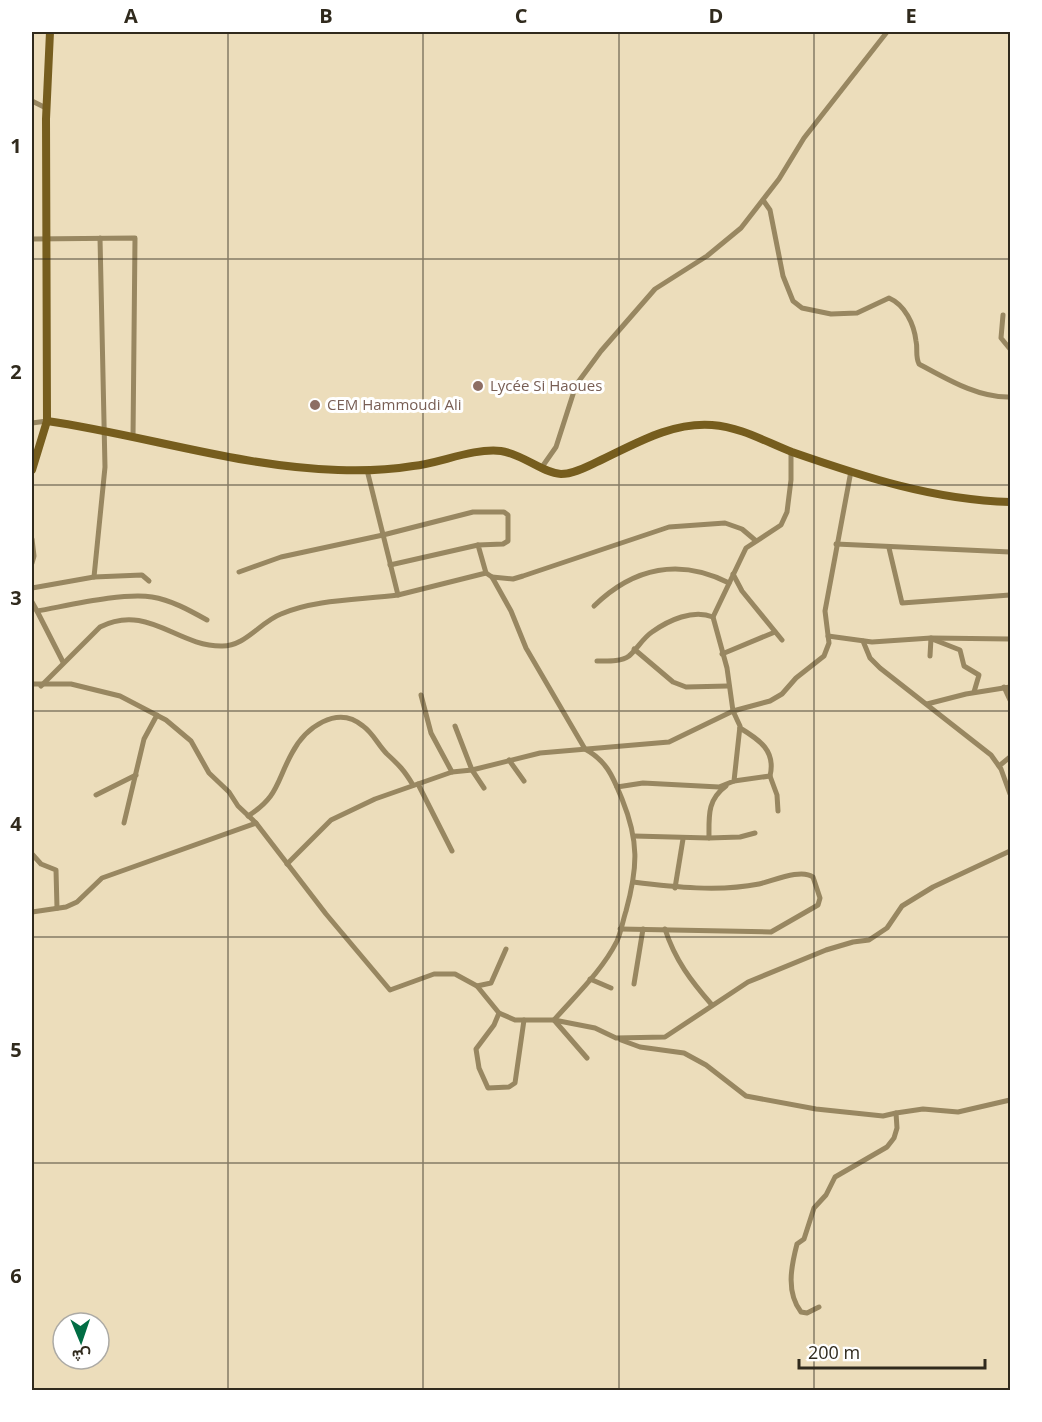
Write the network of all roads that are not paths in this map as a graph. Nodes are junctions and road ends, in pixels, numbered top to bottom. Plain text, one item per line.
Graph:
1 (50, 32) edge
2 (887, 32) edge
3 (32, 101) edge
4 (46, 108) junction
5 (763, 200) junction
6 (100, 238) junction
7 (32, 239) edge
8 (46, 240) junction
9 (1003, 315) dead end
10 (1011, 349) edge
11 (1011, 397) edge
12 (47, 421) junction
13 (32, 423) edge
14 (105, 432) junction
15 (133, 438) junction
16 (791, 451) junction
17 (542, 467) junction
18 (32, 470) edge
19 (366, 470) junction
20 (851, 471) junction
21 (1011, 502) edge
22 (383, 535) junction
23 (32, 539) edge
24 (755, 540) junction
25 (478, 544) junction
26 (836, 544) junction
27 (889, 548) junction
28 (1011, 552) edge
29 (32, 563) edge
30 (390, 565) junction
31 (239, 572) dead end
32 (486, 573) junction
33 (733, 574) junction
34 (94, 577) junction
35 (492, 578) junction
36 (149, 581) dead end
37 (729, 583) junction
38 (32, 588) edge
39 (398, 595) junction
40 (1011, 595) edge
41 (32, 602) edge
42 (594, 606) dead end
43 (37, 611) junction
44 (713, 617) junction
45 (207, 620) dead end
46 (775, 632) junction
47 (828, 636) junction
48 (931, 638) junction
49 (1011, 639) edge
50 (782, 640) dead end
51 (863, 641) junction
52 (634, 649) junction
53 (722, 654) junction
54 (930, 656) dead end
55 (597, 661) dead end
56 (63, 662) junction
57 (32, 684) edge
58 (41, 686) junction
59 (728, 686) junction
60 (1007, 687) edge
61 (974, 692) junction
62 (421, 695) dead end
63 (1011, 700) edge
64 (927, 704) junction
65 (733, 711) junction
66 (157, 715) junction
67 (454, 726) dead end
68 (740, 728) junction
69 (585, 749) junction
70 (1011, 757) edge
71 (509, 760) junction
72 (999, 766) junction
73 (472, 770) junction
74 (452, 771) junction
75 (135, 775) junction
76 (770, 777) junction
77 (524, 781) dead end
78 (734, 781) junction
79 (416, 784) junction
80 (727, 785) junction
81 (617, 787) junction
82 (484, 788) dead end
83 (1011, 794) edge
84 (96, 795) dead end
85 (778, 811) dead end
86 (248, 816) junction
87 (124, 823) dead end
88 (256, 823) junction
89 (755, 833) dead end
90 (634, 836) junction
91 (709, 838) junction
92 (683, 839) junction
93 (452, 851) dead end
94 (1011, 851) edge
95 (32, 854) edge
96 (287, 864) junction
97 (633, 882) junction
98 (675, 888) junction
99 (57, 908) junction
100 (32, 912) edge
101 (620, 929) junction
102 (643, 929) junction
103 (665, 929) junction
104 (506, 949) dead end
105 (590, 979) junction
106 (634, 984) dead end
107 (477, 986) junction
108 (611, 988) dead end
109 (712, 1005) junction
110 (499, 1013) junction
111 (524, 1020) junction
112 (554, 1020) junction
113 (616, 1038) junction
114 (587, 1058) dead end
115 (1011, 1100) edge
116 (896, 1113) junction
117 (819, 1307) dead end

1 - 4 main road
2 - 5 street
3 - 4 street
4 - 8 main road
5 - 11 street
5 - 17 street
6 - 8 street
6 - 14 street
6 - 15 street
7 - 8 street
8 - 12 main road
9 - 10 street
12 - 13 street
12 - 14 main road
12 - 18 main road
14 - 15 main road
14 - 34 street
15 - 19 main road
16 - 17 main road
16 - 20 main road
16 - 24 street
17 - 19 main road
19 - 22 street
20 - 21 main road
20 - 26 street
22 - 25 street
22 - 30 street
22 - 31 street
23 - 29 street
24 - 33 street
24 - 35 street
25 - 30 street
25 - 32 street
26 - 27 street
26 - 47 street
27 - 28 street
27 - 40 street
30 - 39 street
32 - 35 street
32 - 39 street
33 - 37 street
33 - 46 street
34 - 36 street
34 - 38 street
35 - 69 street
37 - 42 street
37 - 44 street
39 - 56 street
41 - 43 street
43 - 45 street
43 - 56 street
44 - 52 street
44 - 53 street
46 - 50 street
46 - 53 street
47 - 51 street
47 - 65 street
48 - 49 street
48 - 51 street
48 - 54 street
48 - 61 street
51 - 64 street
52 - 55 street
52 - 59 street
53 - 59 street
56 - 58 street
57 - 58 street
58 - 66 street
59 - 65 street
60 - 61 street
60 - 63 street
61 - 64 street
62 - 74 street
64 - 72 street
65 - 68 street
65 - 69 street
66 - 75 street
66 - 86 street
67 - 73 street
68 - 76 street
68 - 78 street
69 - 71 street
69 - 81 street
70 - 72 street
71 - 73 street
71 - 77 street
72 - 83 street
73 - 74 street
73 - 82 street
74 - 79 street
75 - 84 street
75 - 87 street
76 - 78 street
76 - 85 street
78 - 80 street
79 - 86 street
79 - 93 street
79 - 96 street
80 - 81 street
80 - 91 street
81 - 90 street
86 - 88 street
88 - 96 street
88 - 99 street
89 - 91 street
90 - 92 street
90 - 97 street
91 - 92 street
92 - 98 street
94 - 109 street
95 - 99 street
96 - 107 street
97 - 98 street
97 - 101 street
98 - 103 street
99 - 100 street
101 - 102 street
101 - 105 street
102 - 103 street
102 - 106 street
103 - 109 street
104 - 107 street
105 - 108 street
105 - 112 street
107 - 110 street
109 - 113 street
110 - 111 street
110 - 111 street
111 - 112 street
112 - 113 street
112 - 114 street
113 - 116 street
115 - 116 street
116 - 117 street

